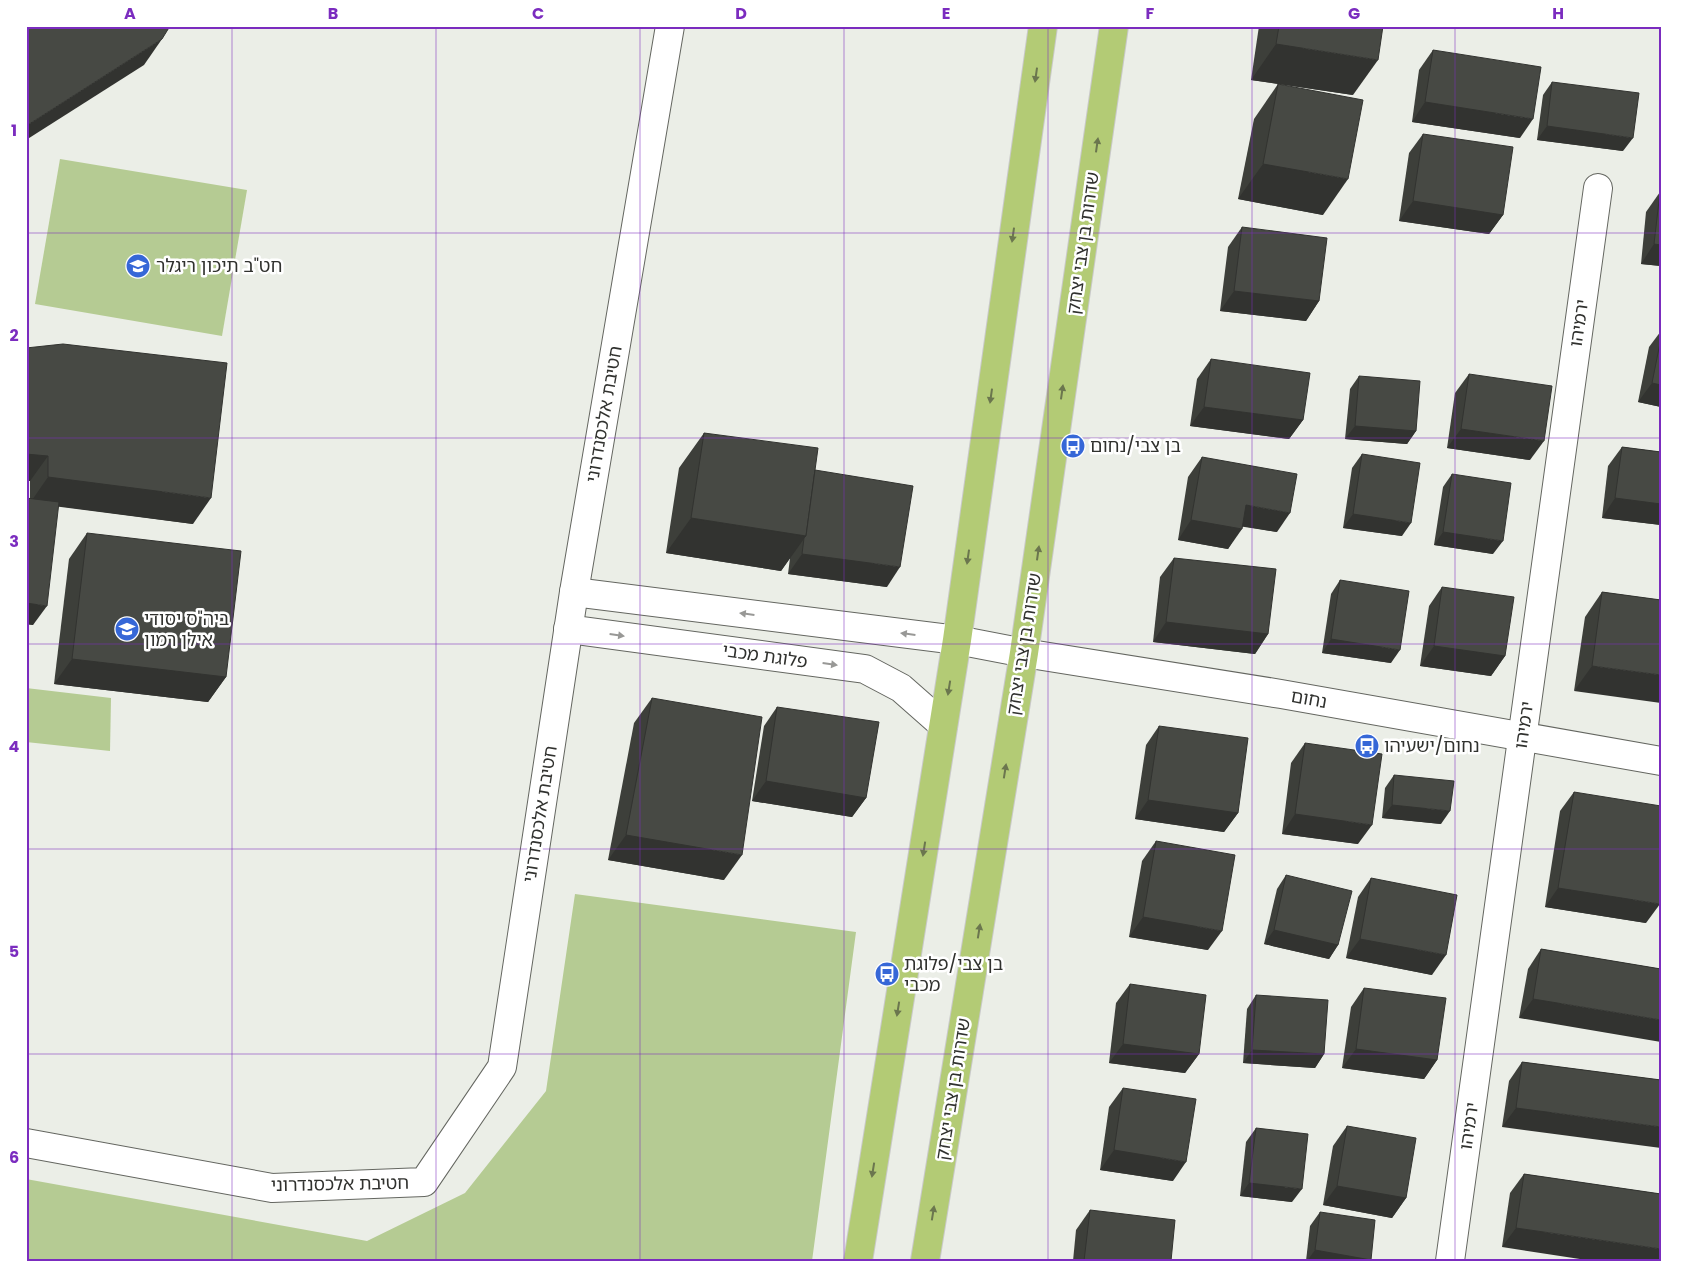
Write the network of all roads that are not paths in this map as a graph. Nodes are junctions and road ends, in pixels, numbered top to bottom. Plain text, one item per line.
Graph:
1 (670, 26) edge
2 (1043, 26) edge
3 (1114, 26) edge
4 (1598, 188) dead end
5 (574, 592) junction
6 (568, 629) junction
7 (957, 640) junction
8 (1024, 653) junction
9 (943, 725) junction
10 (1522, 736) junction
11 (1661, 761) edge
12 (26, 1142) edge
13 (858, 1261) edge
14 (925, 1261) edge
15 (1450, 1261) edge

1 - 5 street, חטיבת אלכסנדרוני
2 -> 7 main road
8 -> 3 main road, שדרות בן צבי יצחק
4 - 10 street, ירמיהו
5 - 6 street, חטיבת אלכסנדרוני
7 -> 5 street
6 -> 9 street, פלוגת מכבי
6 - 12 street, חטיבת אלכסנדרוני
7 - 8 street, נחום
7 -> 9 main road
8 - 10 street, נחום
14 -> 8 main road, שדרות בן צבי יצחק
9 -> 13 main road
10 - 11 street, נחום
10 - 15 street, ירמיהו

